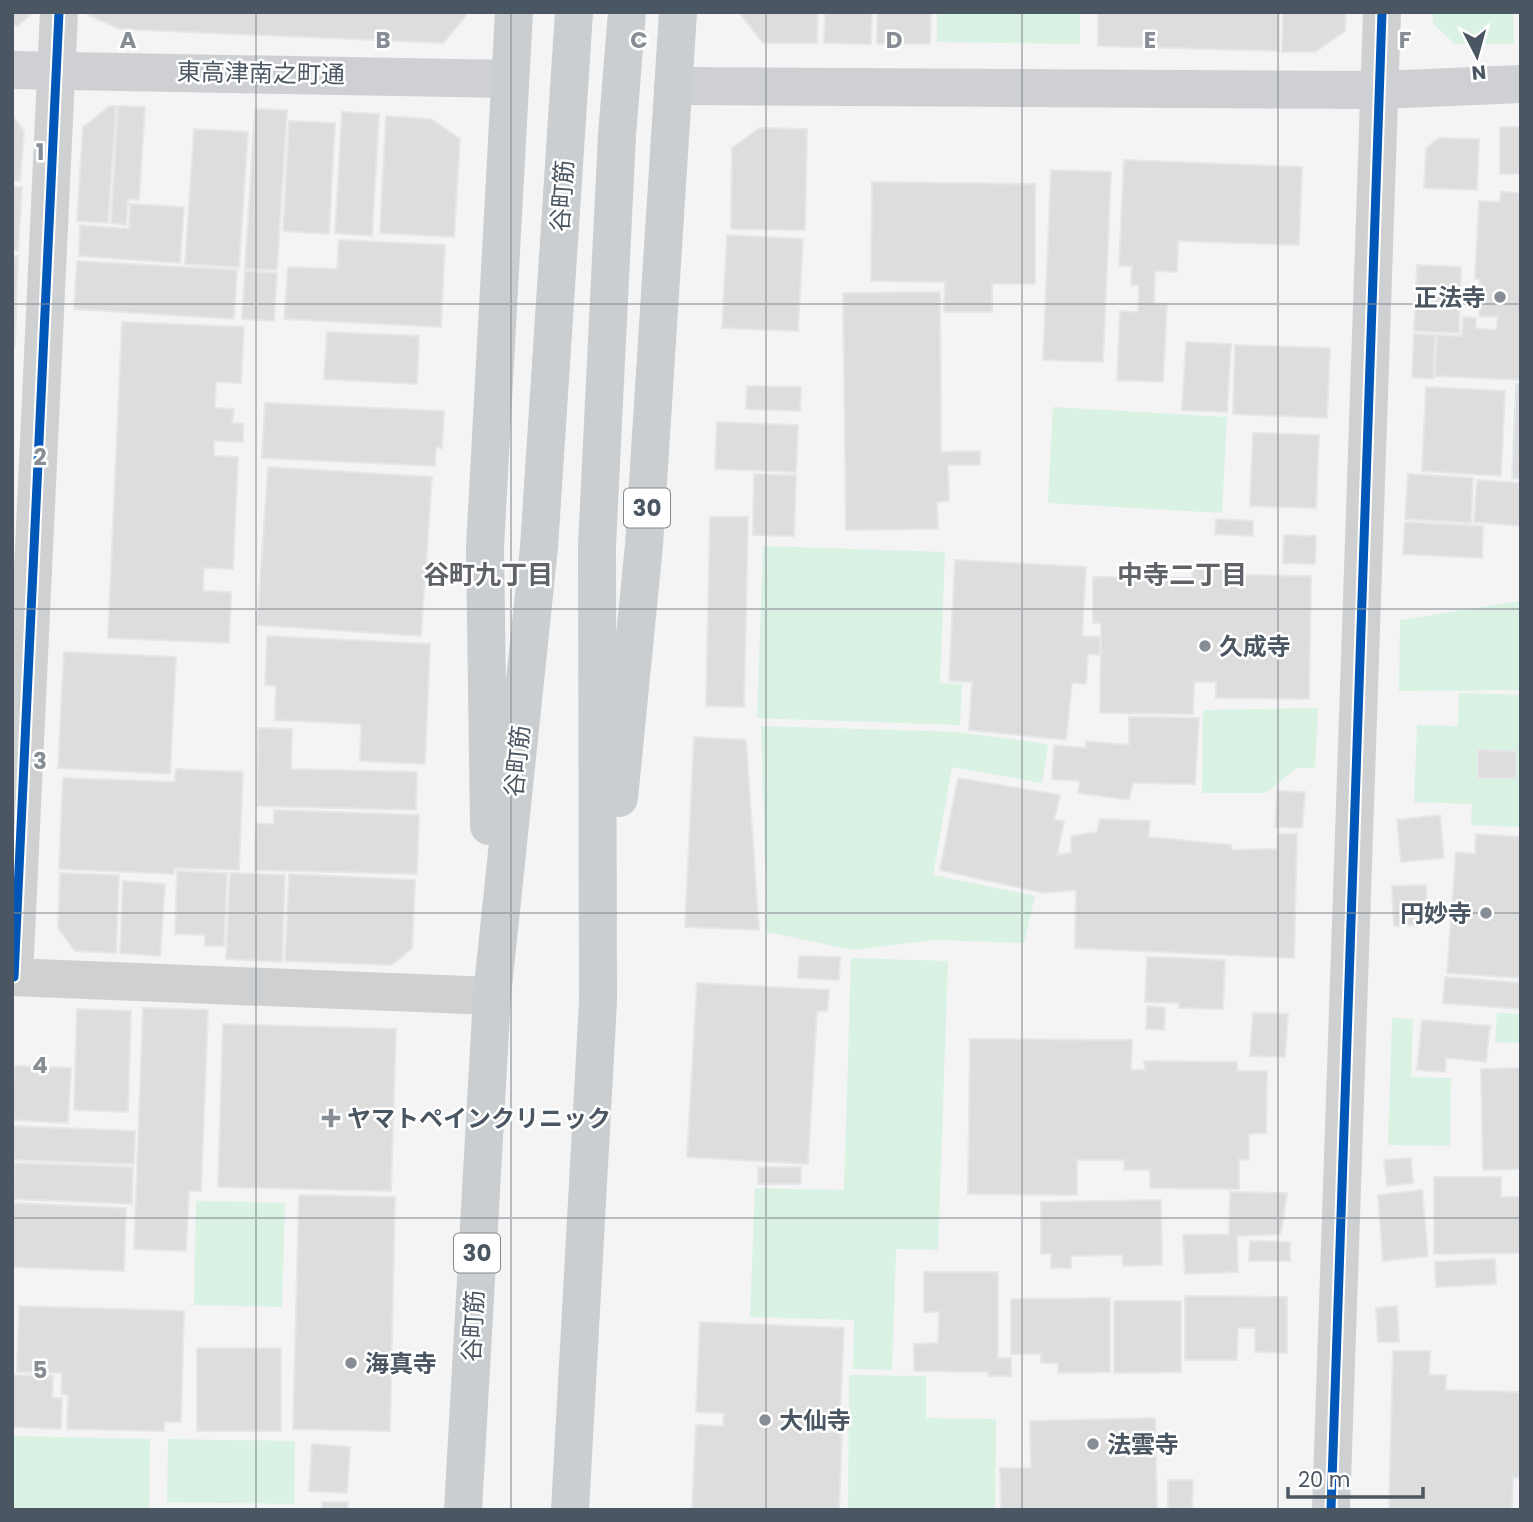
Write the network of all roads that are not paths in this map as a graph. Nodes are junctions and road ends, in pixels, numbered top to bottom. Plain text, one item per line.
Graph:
1 (59, 12) edge
2 (514, 12) edge
3 (574, 12) edge
4 (627, 12) edge
5 (678, 12) edge
6 (1382, 12) edge
7 (12, 70) edge
8 (57, 70) junction
9 (510, 79) junction
10 (1521, 83) edge
11 (673, 86) junction
12 (1380, 90) junction
13 (13, 977) edge
14 (492, 996) junction
15 (598, 1002) junction
16 (463, 1510) edge
17 (570, 1510) edge
18 (1331, 1510) edge

1 - 8 street
2 - 9 main road, 30
3 - 14 main road, 谷町筋 / 30
4 - 15 main road, 30
5 - 11 main road, 30
6 - 12 street
7 - 8 street, 東高津南之町通
8 - 9 street, 東高津南之町通
8 - 13 street
9 - 14 main road, 30
10 - 12 street
11 - 12 street
11 - 15 main road, 30
12 - 18 street
13 - 14 street
14 - 16 main road, 谷町筋 / 30
15 - 17 main road, 30

